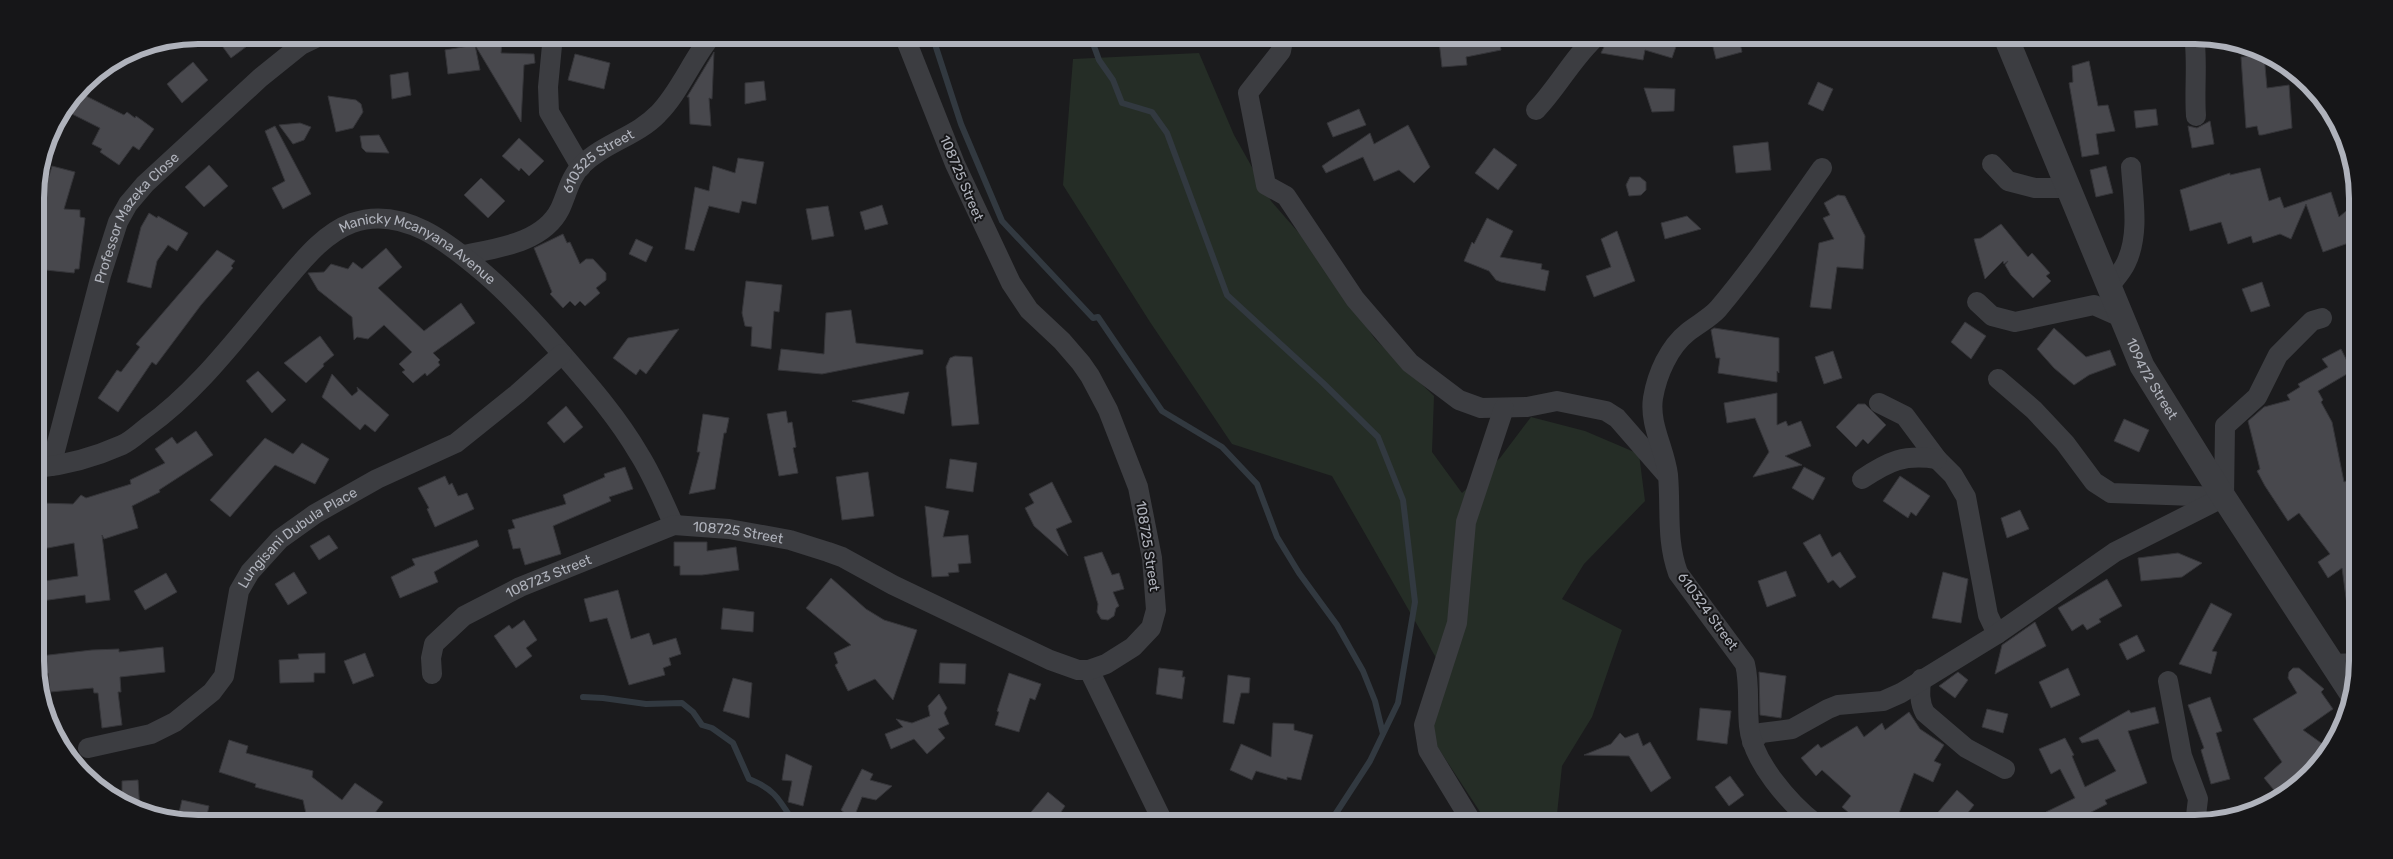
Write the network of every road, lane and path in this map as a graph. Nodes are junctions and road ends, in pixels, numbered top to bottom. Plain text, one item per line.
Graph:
1 (303, 44) edge
2 (552, 44) edge
3 (704, 44) edge
4 (908, 44) edge
5 (1282, 44) edge
6 (1588, 44) edge
7 (2009, 44) edge
8 (2195, 44) edge
9 (1536, 110) dead end
10 (2196, 116) dead end
11 (1992, 164) dead end
12 (581, 167) junction
13 (2131, 167) dead end
14 (1822, 168) dead end
15 (2067, 188) junction
16 (464, 255) junction
17 (2108, 288) junction
18 (1977, 302) dead end
19 (2121, 317) junction
20 (2322, 318) dead end
21 (562, 354) junction
22 (1998, 379) dead end
23 (1879, 402) dead end
24 (1504, 408) junction
25 (1937, 459) junction
26 (44, 467) edge
27 (1668, 476) junction
28 (1862, 480) dead end
29 (2224, 497) junction
30 (674, 525) junction
31 (1997, 634) junction
32 (2349, 663) edge
33 (2333, 664) junction
34 (1089, 670) junction
35 (432, 674) dead end
36 (1921, 680) junction
37 (2168, 681) dead end
38 (2347, 686) edge
39 (1752, 742) junction
40 (88, 748) dead end
41 (2005, 769) dead end
42 (1160, 815) edge
43 (1468, 815) edge
44 (1806, 815) edge
45 (2196, 815) edge

1 - 26 street, Professor Mazeka Close
2 - 12 street
3 - 12 street, 610325 Street
4 - 34 street, 108725 Street
5 - 24 street
6 - 9 street
7 - 15 street, 109472 Street
8 - 10 street
11 - 15 street
12 - 16 street, 610325 Street
13 - 17 street
14 - 27 street, 610324 Street
15 - 17 street, 109472 Street
16 - 21 street, Manicky Mcanyana Avenue
16 - 26 street, Manicky Mcanyana Avenue
17 - 19 street, 109472 Street
18 - 19 street
19 - 29 street, 109472 Street
20 - 29 street
21 - 30 street, Manicky Mcanyana Avenue
21 - 40 street, Lungisani Dubula Place
22 - 29 street
23 - 25 street
24 - 27 street
24 - 43 street
25 - 28 street
25 - 31 street
27 - 39 street, 610324 Street
29 - 31 street
29 - 33 street, 109472 Street
30 - 34 street, 108725 Street
30 - 35 street, 108723 Street
31 - 36 street
32 - 33 street
33 - 38 street, 109472 Street
34 - 42 street
36 - 39 street
36 - 41 street
37 - 45 street
39 - 44 street, 610324 Street

